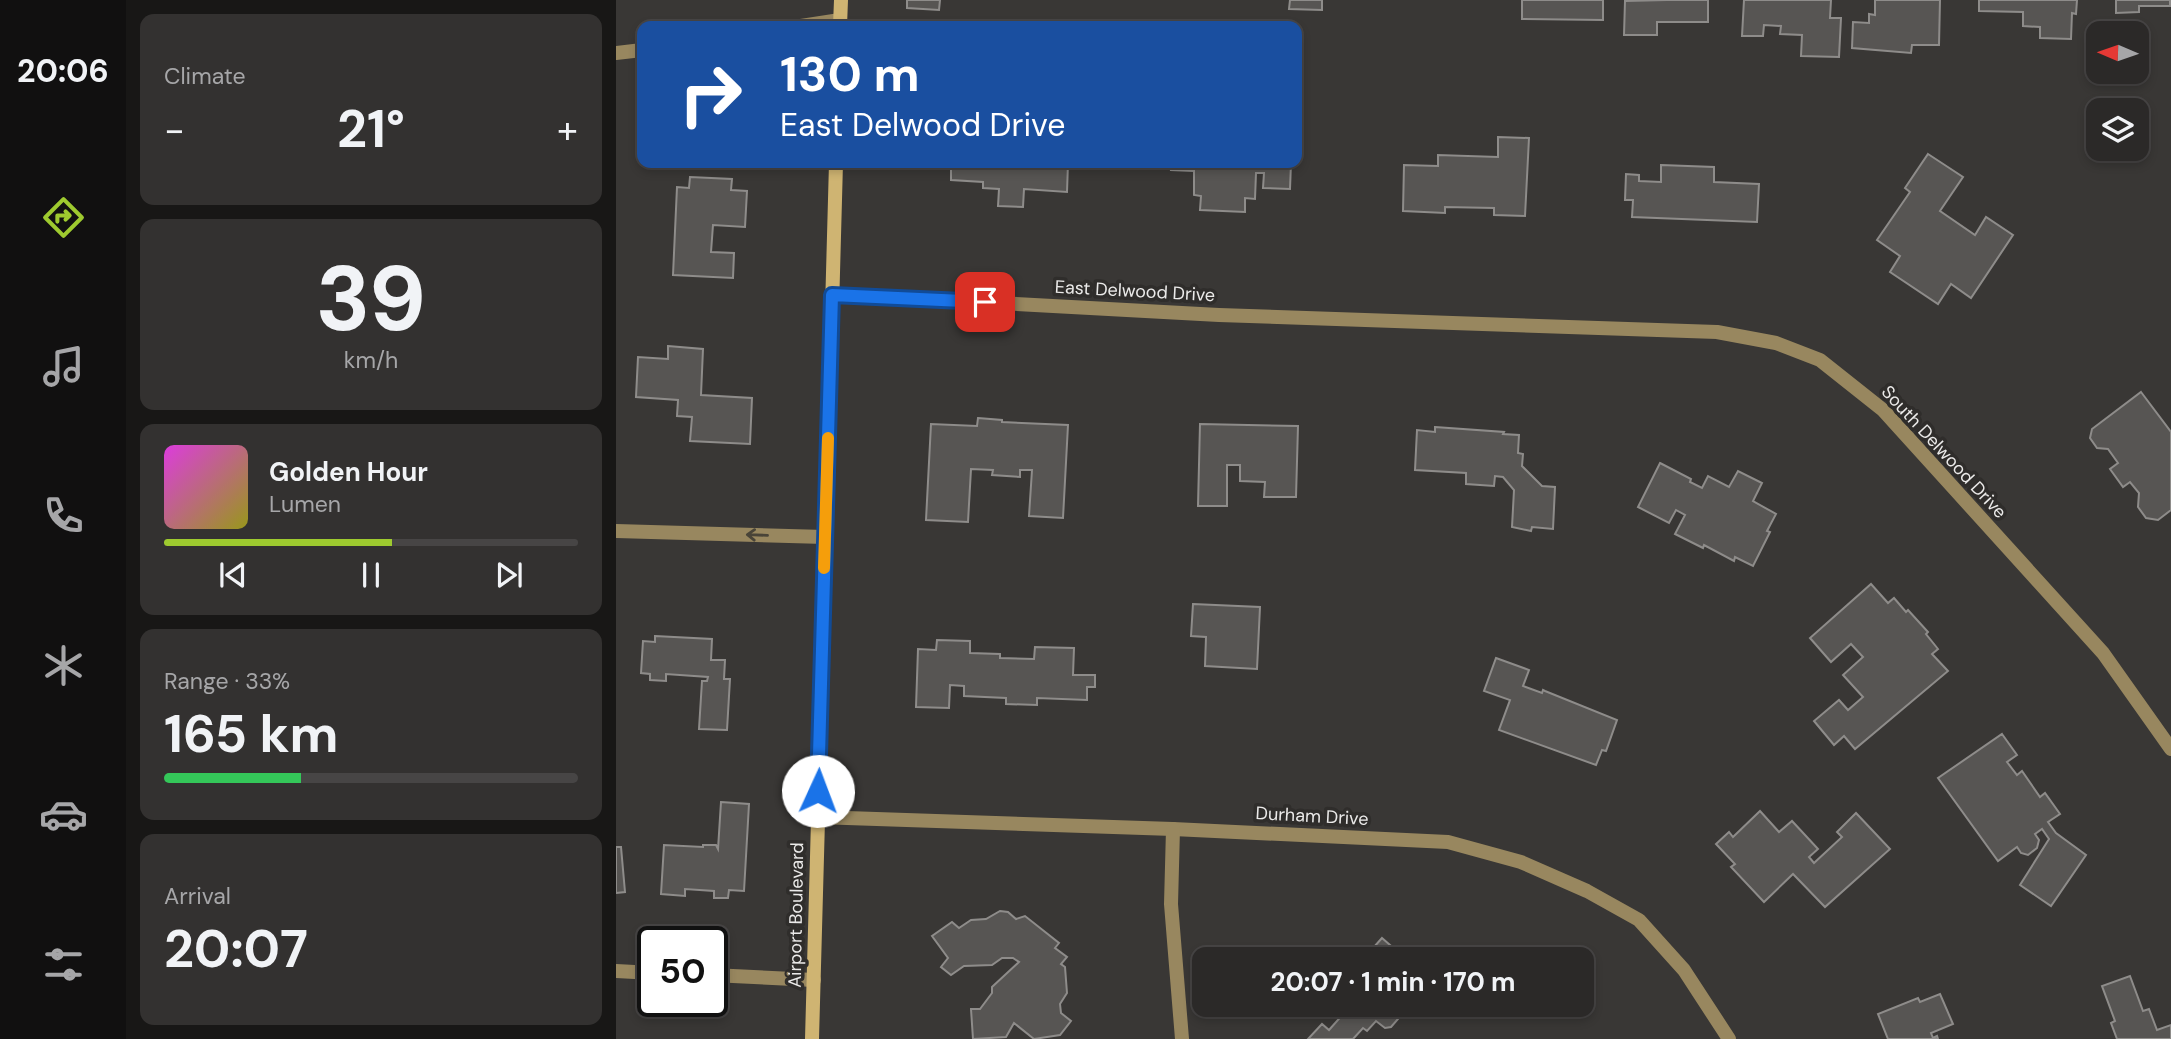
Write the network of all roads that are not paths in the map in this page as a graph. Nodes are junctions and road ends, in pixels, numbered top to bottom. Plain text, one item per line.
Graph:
1 (841, 0) edge
2 (840, 21) edge
3 (637, 51) edge
4 (616, 53) edge
5 (836, 168) edge
6 (832, 295) junction
7 (1437, 322) joint
8 (616, 531) edge
9 (825, 537) junction
10 (2171, 749) edge
11 (817, 817) junction
12 (1173, 829) junction
13 (616, 971) edge
14 (637, 972) edge
15 (728, 976) edge
16 (814, 980) junction
17 (813, 1039) edge
18 (1182, 1039) edge
19 (1729, 1039) edge

1 - 2 main road
3 - 4 street
5 - 6 main road, Airport Boulevard
6 - 7 street, East Delwood Drive
6 - 9 main road, Airport Boulevard
7 - 10 street, South Delwood Drive
9 -> 8 street
9 - 11 main road, Airport Boulevard
11 - 12 street, Durham Drive
11 - 16 main road, Airport Boulevard
12 - 18 street
12 - 19 street, Durham Drive
13 - 14 street
15 - 16 street
16 - 17 main road, Airport Boulevard

